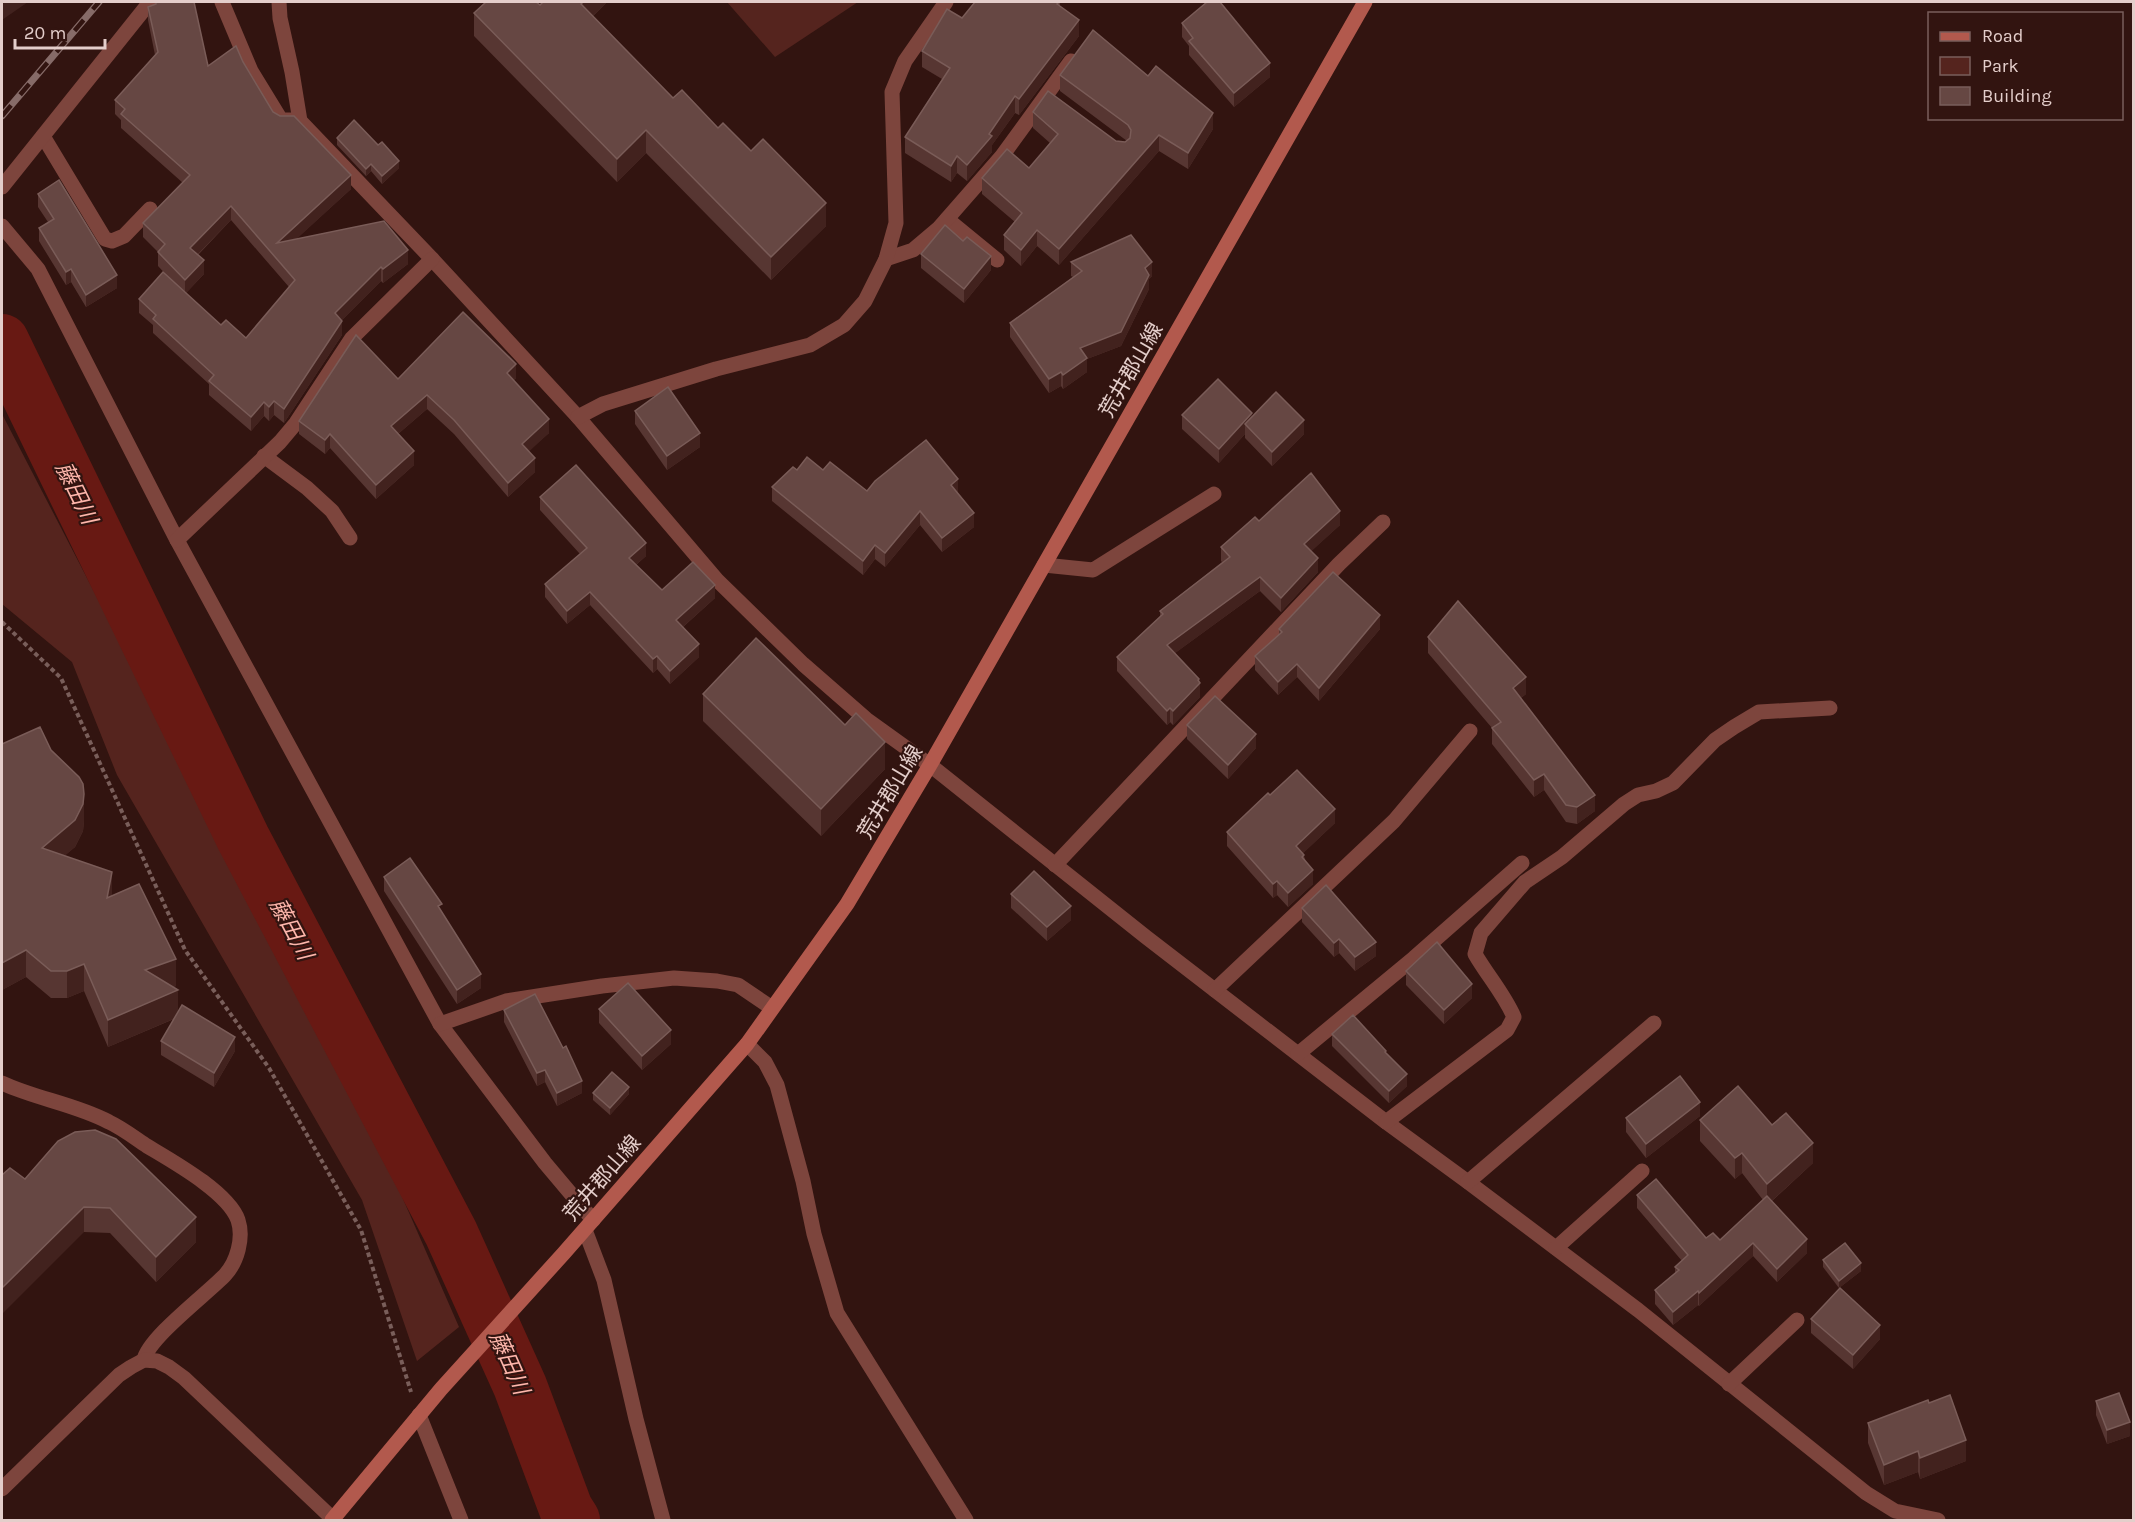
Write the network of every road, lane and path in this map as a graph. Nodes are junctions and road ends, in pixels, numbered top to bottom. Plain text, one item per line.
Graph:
1 (150, 2) edge
2 (222, 2) edge
3 (279, 2) edge
4 (946, 2) edge
5 (1365, 2) edge
6 (1078, 51) edge
7 (300, 121) junction
8 (43, 136) junction
9 (2, 187) edge
10 (150, 209) dead end
11 (947, 219) junction
12 (3, 231) edge
13 (432, 259) junction
14 (886, 259) junction
15 (997, 260) dead end
16 (578, 417) junction
17 (264, 456) junction
18 (1214, 494) dead end
19 (1383, 522) dead end
20 (350, 538) dead end
21 (177, 540) junction
22 (1044, 565) junction
23 (2, 622) edge
24 (1830, 708) dead end
25 (1470, 731) dead end
26 (930, 765) junction
27 (1522, 863) dead end
28 (1055, 865) junction
29 (1215, 990) junction
30 (772, 1008) junction
31 (1654, 1023) dead end
32 (440, 1024) junction
33 (747, 1044) junction
34 (1298, 1054) junction
35 (2, 1083) edge
36 (1386, 1122) junction
37 (1642, 1171) dead end
38 (1468, 1182) junction
39 (589, 1225) junction
40 (1556, 1248) junction
41 (1797, 1320) dead end
42 (144, 1360) junction
43 (1729, 1384) junction
44 (419, 1415) junction
45 (2, 1489) edge
46 (333, 1520) edge
47 (461, 1521) edge
48 (663, 1521) edge
49 (966, 1521) edge
50 (1938, 1521) edge

1 - 8 street
2 - 7 street
3 - 7 street
4 - 14 street
5 - 22 main road, 荒井郡山線
6 - 11 street
7 - 13 street
8 - 9 street
8 - 10 street
11 - 14 street
11 - 15 street
12 - 21 street
13 - 16 street
13 - 17 street
14 - 16 street
16 - 26 street
17 - 20 street
17 - 21 street
18 - 22 street
19 - 28 street
21 - 32 street
22 - 26 main road, 荒井郡山線
23 - 44 path
24 - 36 street
25 - 29 street
26 - 28 street
26 - 30 main road, 荒井郡山線
27 - 34 street
28 - 29 street
29 - 34 street
30 - 32 street
30 - 33 main road, 荒井郡山線
31 - 38 street
32 - 39 street
33 - 39 main road, 荒井郡山線
33 - 49 street
34 - 36 street
35 - 42 street
36 - 38 street
37 - 40 street
38 - 40 street
39 - 44 main road, 荒井郡山線
39 - 48 street
40 - 43 street
41 - 43 street
42 - 45 street
42 - 46 street
43 - 50 street
44 - 46 main road, 荒井郡山線
44 - 47 street

